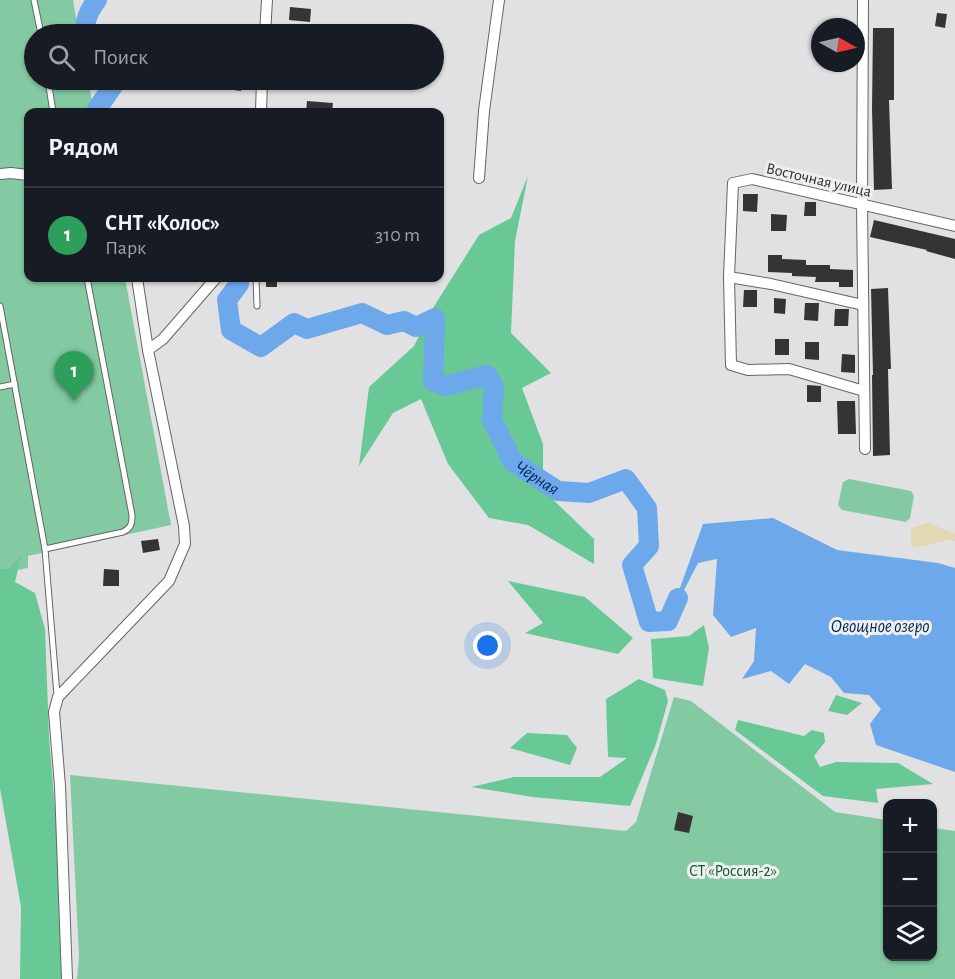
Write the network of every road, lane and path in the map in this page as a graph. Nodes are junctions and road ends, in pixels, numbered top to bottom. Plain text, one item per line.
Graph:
1 (34, 0) edge
2 (267, 0) edge
3 (499, 0) edge
4 (863, 0) edge
5 (40, 24) edge
6 (266, 24) edge
7 (50, 90) edge
8 (262, 90) edge
9 (52, 108) edge
10 (261, 108) edge
11 (0, 174) edge
12 (24, 175) edge
13 (479, 178) dead end
14 (861, 204) junction
15 (955, 226) edge
16 (729, 278) junction
17 (88, 282) edge
18 (138, 282) edge
19 (212, 282) edge
20 (256, 282) edge
21 (863, 305) junction
22 (0, 306) edge
23 (257, 306) dead end
24 (148, 350) junction
25 (15, 384) junction
26 (0, 387) edge
27 (864, 391) junction
28 (865, 449) dead end
29 (45, 549) junction
30 (57, 697) junction
31 (67, 979) edge

1 - 5 lane
2 - 6 street
3 - 13 street
4 - 14 street
7 - 9 lane
8 - 10 street
11 - 12 street
14 - 15 street, Восточная улица
14 - 16 street, Восточная улица
14 - 21 street
16 - 21 street
16 - 27 street, Восточная улица
17 - 29 lane
18 - 24 street
19 - 24 street
20 - 23 lane
21 - 27 street
22 - 25 lane
24 - 30 street
25 - 26 lane
25 - 29 lane
27 - 28 street
29 - 30 lane
30 - 31 street

